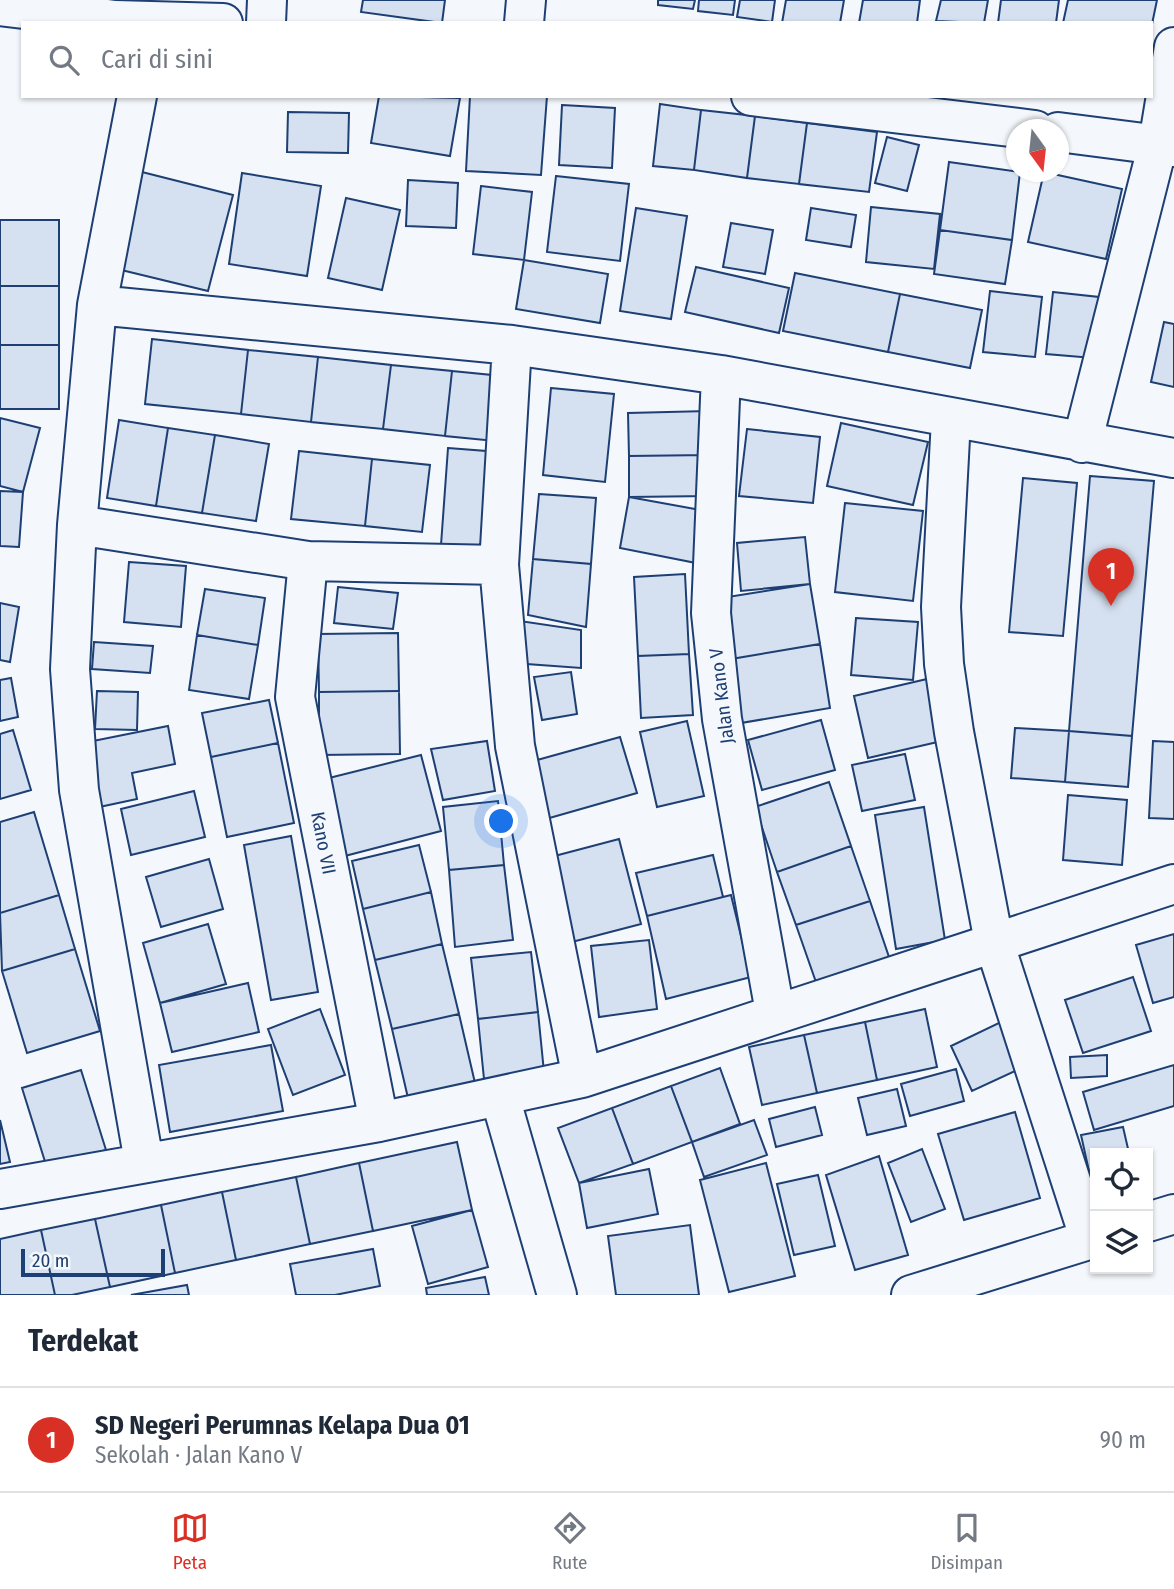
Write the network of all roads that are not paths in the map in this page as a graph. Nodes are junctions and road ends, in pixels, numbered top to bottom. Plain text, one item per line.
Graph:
1 (267, 0) edge
2 (526, 0) edge
3 (0, 6) edge
4 (134, 16) edge
5 (198, 21) edge
6 (266, 21) edge
7 (524, 21) edge
8 (1174, 47) edge
9 (137, 98) edge
10 (768, 98) edge
11 (1006, 127) edge
12 (1069, 133) edge
13 (1166, 145) edge
14 (97, 305) junction
15 (512, 345) junction
16 (721, 375) junction
17 (951, 419) junction
18 (1082, 443) junction
19 (1174, 458) edge
20 (77, 525) junction
21 (308, 561) junction
22 (499, 565) junction
23 (1174, 884) edge
24 (994, 942) junction
25 (775, 1012) junction
26 (582, 1078) junction
27 (500, 1097) junction
28 (379, 1122) junction
29 (144, 1162) junction
30 (0, 1189) edge
31 (1174, 1213) edge
32 (1153, 1220) edge
33 (1090, 1230) edge
34 (1090, 1240) edge
35 (557, 1295) edge
36 (911, 1295) edge

1 - 6 street
2 - 7 street
3 - 4 street
4 - 5 street
8 - 13 street
9 - 14 street
10 - 11 street
12 - 13 street
13 - 18 street
14 - 15 street
14 - 20 street
15 - 16 street
15 - 22 street
16 - 17 street
16 - 25 street, Jalan Kano V
17 - 18 street
17 - 24 street
18 - 19 street
20 - 21 street
20 - 29 street
21 - 22 street
21 - 28 street, Kano VII
22 - 26 street
23 - 24 street
24 - 25 street
24 - 33 street
25 - 26 street
26 - 27 street
27 - 28 street
27 - 35 street
28 - 29 street
29 - 30 street
31 - 32 street
34 - 36 street

